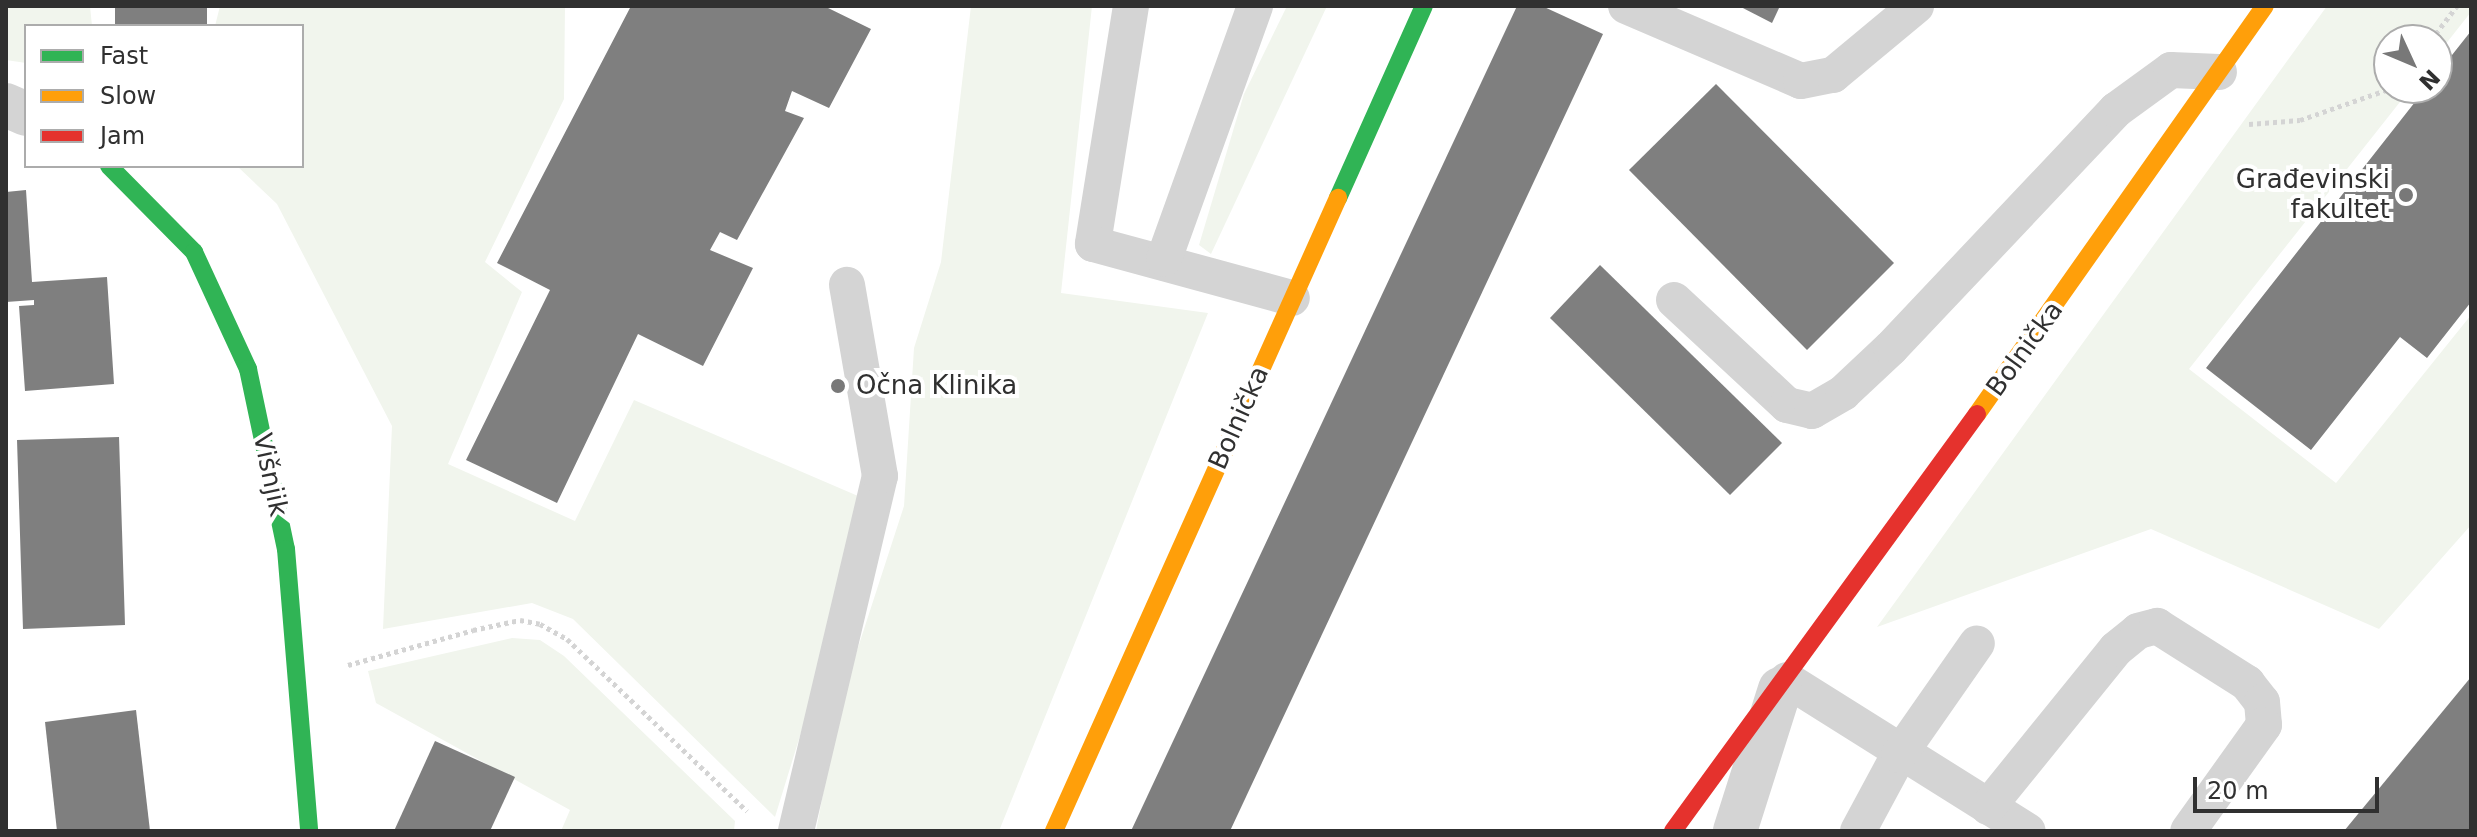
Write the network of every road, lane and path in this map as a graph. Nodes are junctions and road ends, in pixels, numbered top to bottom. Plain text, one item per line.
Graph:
1 (1131, 6) edge
2 (1255, 6) edge
3 (1424, 6) edge
4 (1626, 6) edge
5 (1916, 6) edge
6 (2265, 6) edge
7 (2457, 6) edge
8 (2443, 24) edge
9 (2219, 72) junction
10 (2373, 95) edge
11 (2181, 129) junction
12 (111, 168) edge
13 (1164, 259) junction
14 (847, 285) dead end
15 (1292, 298) junction
16 (1674, 300) dead end
17 (1977, 643) dead end
18 (297, 679) junction
19 (1783, 684) junction
20 (1899, 755) junction
21 (744, 807) dead end
22 (1988, 807) junction
23 (309, 831) edge
24 (796, 831) edge
25 (1054, 831) edge
26 (1673, 831) edge
27 (1735, 831) edge
28 (1858, 831) edge
29 (2028, 831) edge
30 (2188, 831) edge

1 - 13 lane
2 - 13 lane
3 - 15 street, Bolnička
4 - 5 lane
6 - 9 street, Bolnička
7 - 8 path
9 - 11 street, Bolnička
9 - 16 lane
10 - 11 path
11 - 19 street, Bolnička
12 - 18 street, Višnjik
13 - 15 lane
14 - 24 lane
15 - 25 street, Bolnička
17 - 20 lane
18 - 21 path
18 - 23 street, Višnjik
19 - 20 lane
19 - 26 street, Bolnička
19 - 27 street, Bolnička
20 - 22 lane
20 - 28 lane
22 - 29 lane
22 - 30 lane

